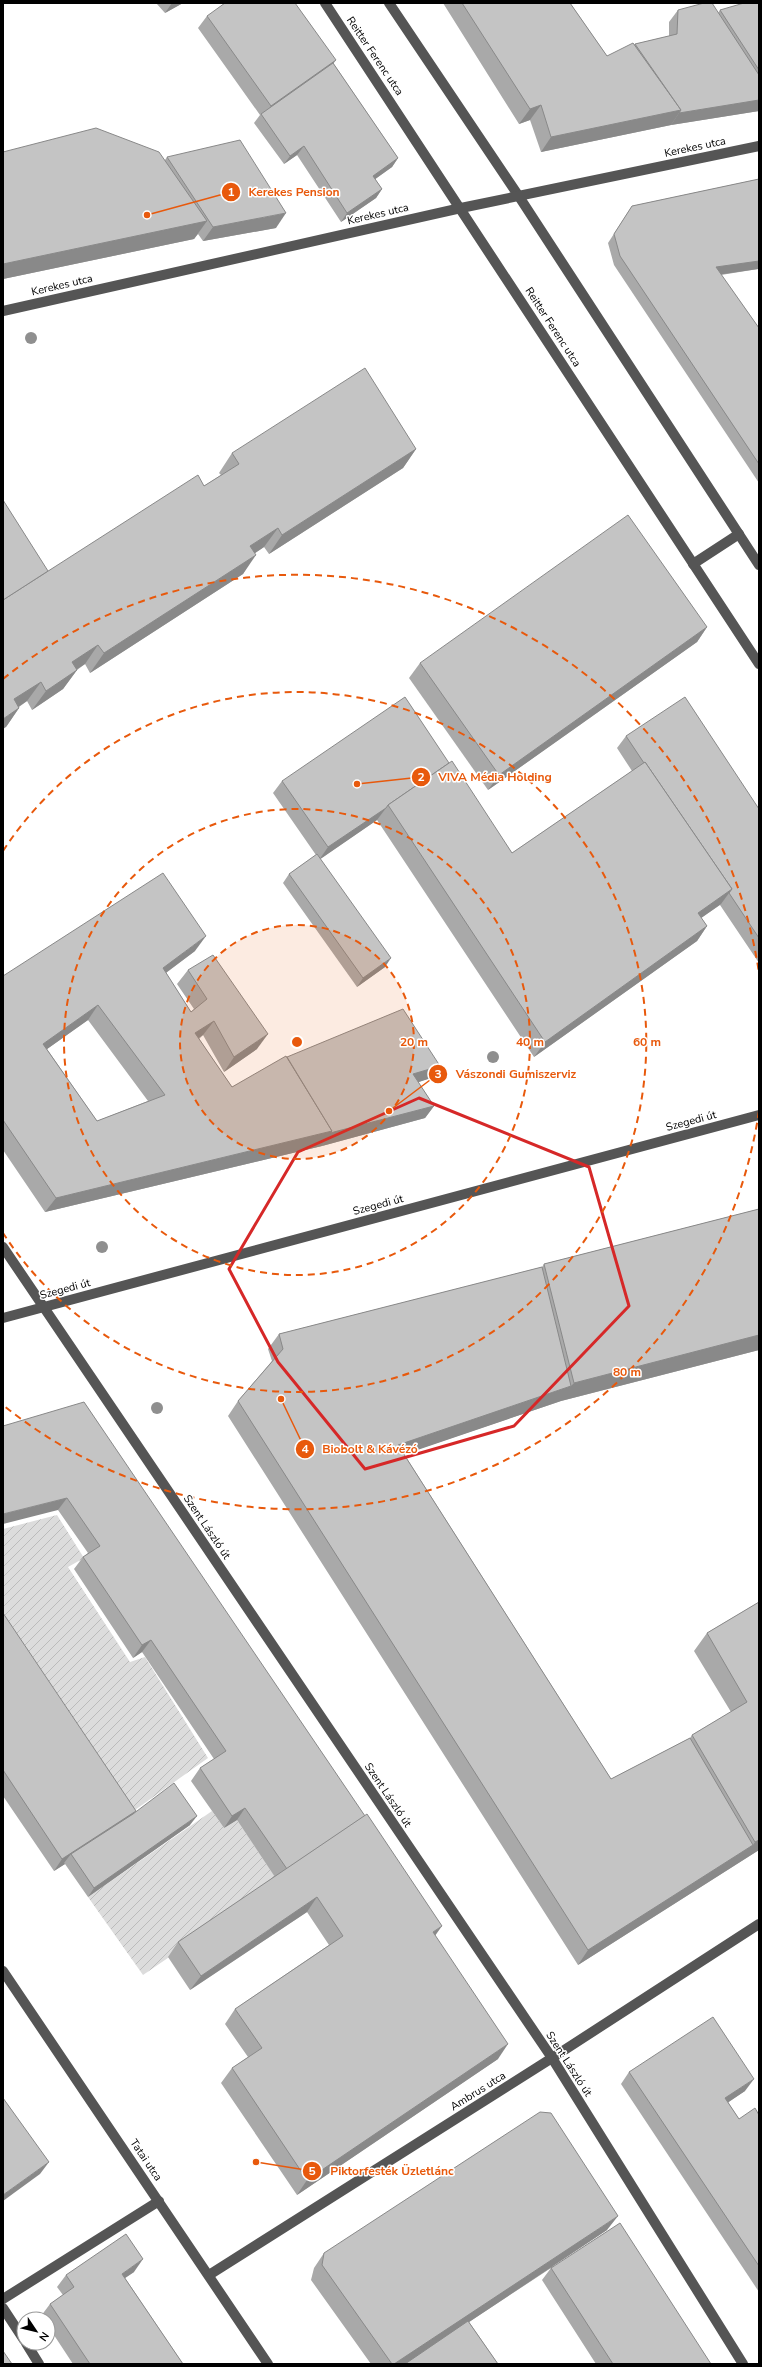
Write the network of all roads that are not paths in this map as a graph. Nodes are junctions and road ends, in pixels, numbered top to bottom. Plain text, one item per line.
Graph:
1 (325, 3) edge
2 (389, 3) edge
3 (759, 146) edge
4 (518, 195) junction
5 (461, 208) junction
6 (3, 311) edge
7 (739, 534) junction
8 (693, 564) junction
9 (759, 565) edge
10 (759, 664) edge
11 (759, 1115) edge
12 (3, 1247) edge
13 (43, 1307) junction
14 (3, 1318) edge
15 (759, 1924) edge
16 (3, 1971) edge
17 (552, 2058) junction
18 (159, 2201) junction
19 (209, 2275) junction
20 (3, 2299) edge
21 (3, 2308) edge
22 (16, 2328) edge
23 (31, 2351) edge
24 (40, 2364) edge
25 (268, 2364) edge
26 (743, 2364) edge

1 - 5 street, Reitter Ferenc utca
2 - 4 street
3 - 4 street, Kerekes utca
4 - 5 street, Kerekes utca
4 - 7 street
5 - 6 street, Kerekes utca
5 - 8 street, Reitter Ferenc utca
7 - 8 street
7 - 9 street
8 - 10 street, Reitter Ferenc utca
11 - 13 street, Szegedi út
12 - 13 street, Szent László út
13 - 14 street, Szegedi út
13 - 17 street, Szent László út
15 - 17 street, Ambrus utca
16 - 18 street, Tatai utca
17 - 19 street, Ambrus utca
17 - 26 street, Szent László út
18 - 19 street, Tatai utca
18 - 20 street
19 - 25 street, Tatai utca
21 - 22 street
23 - 24 street

